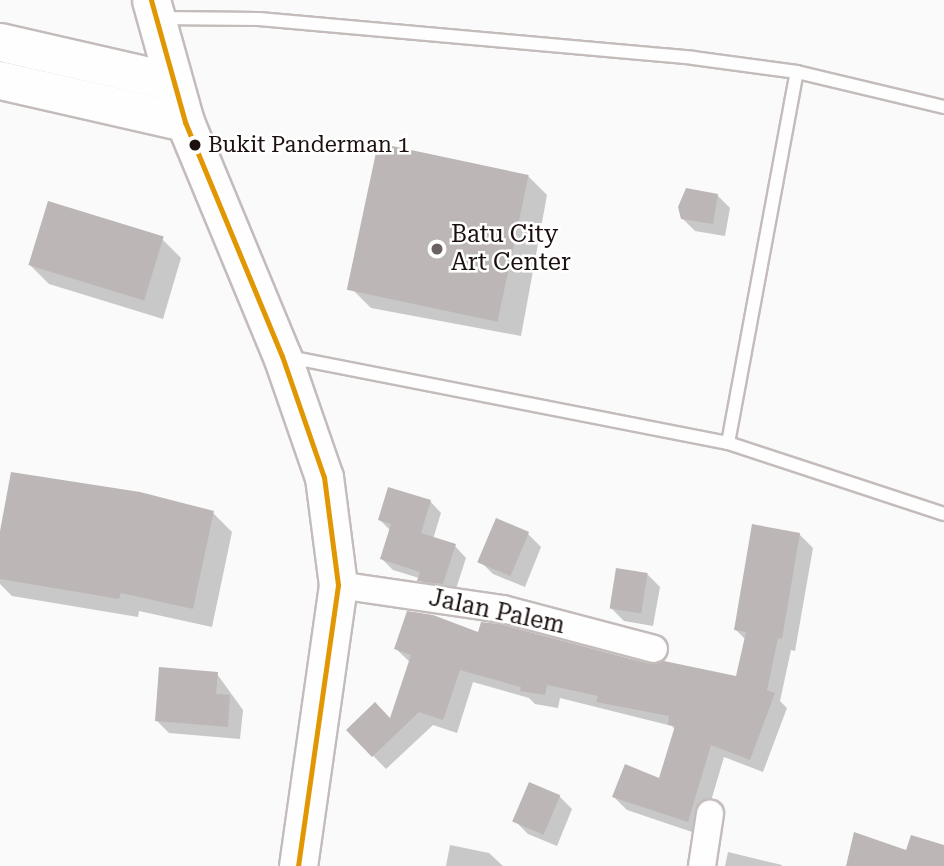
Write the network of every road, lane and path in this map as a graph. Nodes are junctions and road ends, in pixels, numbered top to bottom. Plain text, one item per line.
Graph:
1 (154, 9) edge
2 (0, 42) edge
3 (797, 72) junction
4 (0, 80) edge
5 (170, 81) junction
6 (944, 107) edge
7 (185, 122) junction
8 (282, 356) junction
9 (728, 443) junction
10 (944, 514) edge
11 (338, 585) junction
12 (654, 649) dead end
13 (710, 814) dead end
14 (299, 866) edge
15 (702, 866) edge

1 - 3 lane
1 - 5 main road
2 - 5 main road
3 - 6 lane
3 - 9 lane
4 - 7 main road
5 - 7 main road
7 - 8 main road
8 - 9 lane
8 - 11 main road
9 - 10 lane
11 - 12 street, Jalan Palem
11 - 14 main road
13 - 15 street

